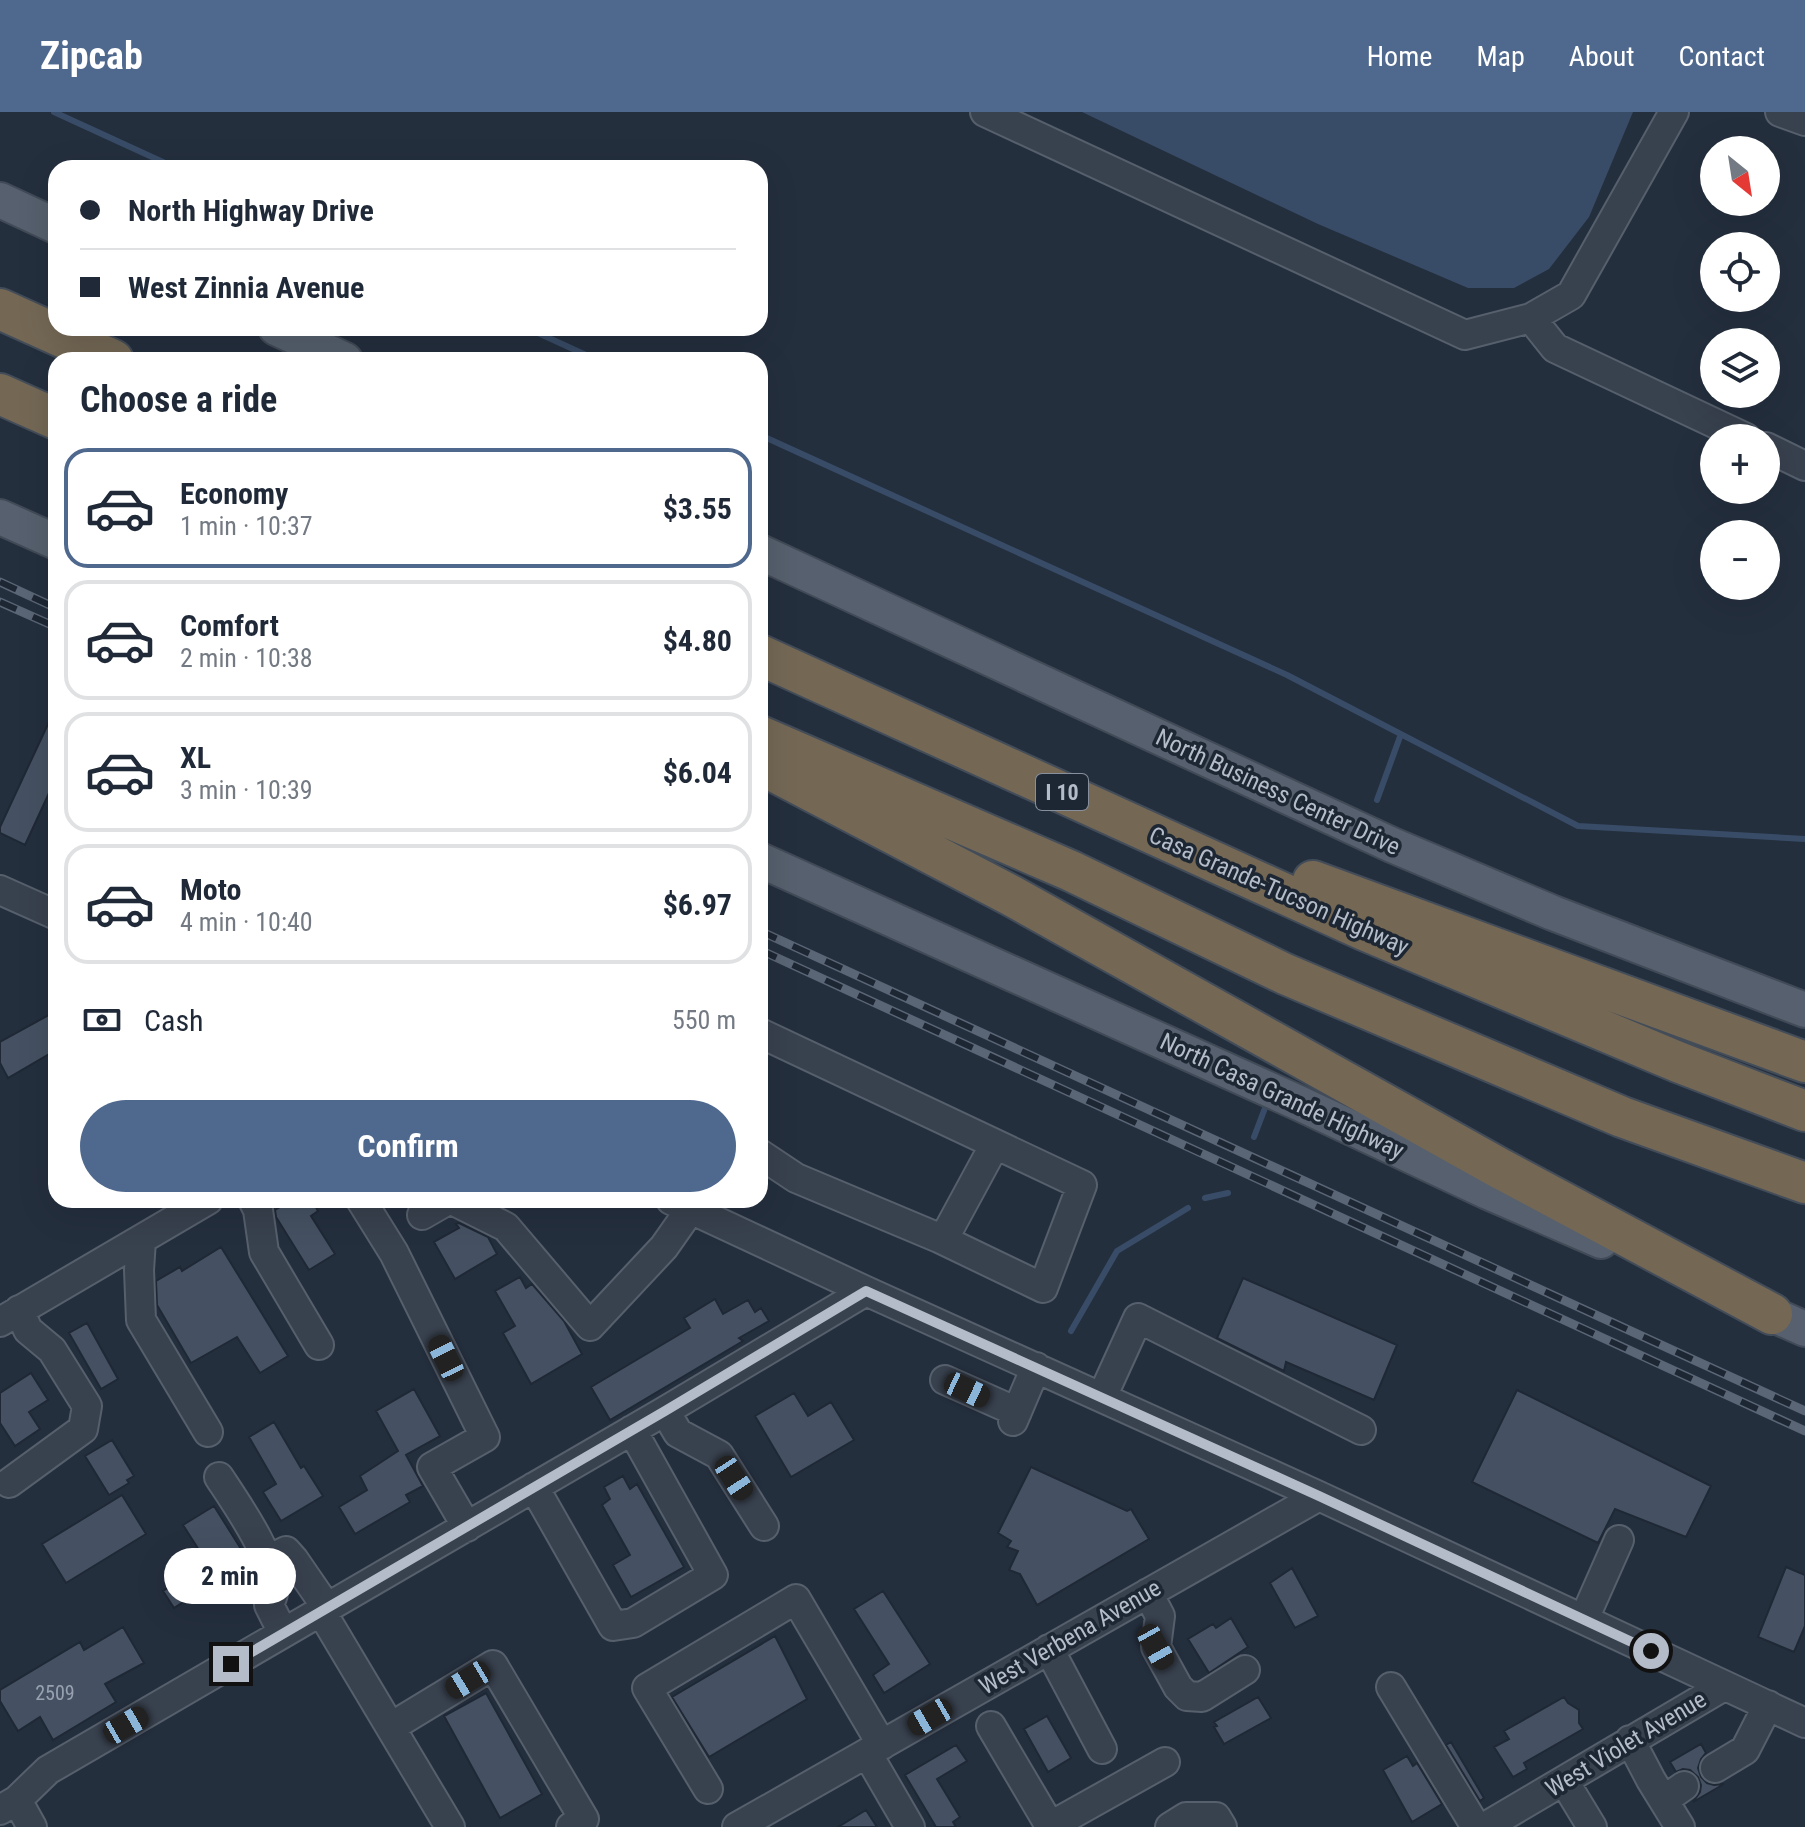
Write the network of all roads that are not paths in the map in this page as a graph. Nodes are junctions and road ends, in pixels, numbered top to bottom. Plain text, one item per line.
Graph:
1 (985, 112) edge
2 (1674, 112) edge
3 (1780, 112) edge
4 (1805, 121) edge
5 (0, 200) edge
6 (48, 222) edge
7 (0, 309) edge
8 (1531, 318) junction
9 (48, 331) edge
10 (60, 336) edge
11 (293, 336) edge
12 (95, 352) edge
13 (328, 352) edge
14 (0, 394) edge
15 (48, 415) edge
16 (1716, 424) edge
17 (1780, 454) edge
18 (1805, 466) edge
19 (0, 517) edge
20 (48, 538) edge
21 (768, 556) edge
22 (768, 659) edge
23 (768, 739) edge
24 (768, 768) edge
25 (1025, 776) junction
26 (768, 864) edge
27 (0, 890) edge
28 (48, 911) edge
29 (1805, 1010) edge
30 (768, 1037) edge
31 (1805, 1062) edge
32 (1805, 1111) edge
33 (995, 1144) junction
34 (768, 1159) edge
35 (1805, 1183) edge
36 (195, 1208) edge
37 (257, 1208) edge
38 (366, 1208) edge
39 (435, 1208) edge
40 (467, 1208) edge
41 (684, 1208) edge
42 (697, 1208) edge
43 (422, 1215) dead end
44 (141, 1240) junction
45 (943, 1240) junction
46 (866, 1291) junction
47 (10, 1316) edge
48 (1789, 1322) edge
49 (319, 1345) dead end
50 (1036, 1367) junction
51 (945, 1380) dead end
52 (1102, 1397) junction
53 (665, 1411) junction
54 (632, 1430) junction
55 (1361, 1430) dead end
56 (208, 1432) dead end
57 (219, 1477) dead end
58 (9, 1483) dead end
59 (534, 1487) junction
60 (1319, 1496) junction
61 (764, 1526) dead end
62 (467, 1527) junction
63 (1619, 1540) dead end
64 (268, 1560) junction
65 (1148, 1593) junction
66 (324, 1610) junction
67 (1584, 1619) junction
68 (283, 1633) junction
69 (1049, 1649) junction
70 (1245, 1670) dead end
71 (1724, 1686) junction
72 (1391, 1687) dead end
73 (1768, 1705) junction
74 (1805, 1723) edge
75 (991, 1726) dead end
76 (391, 1727) junction
77 (1630, 1740) junction
78 (874, 1749) junction
79 (1102, 1749) dead end
80 (1165, 1762) dead end
81 (1715, 1768) dead end
82 (1564, 1781) junction
83 (708, 1789) dead end
84 (6, 1800) edge
85 (753, 1823) edge
86 (32, 1827) edge
87 (450, 1827) edge
88 (571, 1827) edge
89 (910, 1827) edge
90 (1049, 1827) edge
91 (1170, 1827) edge
92 (1222, 1827) edge
93 (1476, 1827) edge
94 (1485, 1827) edge
95 (1592, 1827) edge
96 (1680, 1827) edge

1 - 8 street
2 - 8 street
3 - 4 street
5 - 6 main road
7 - 9 highway
8 - 16 street
10 - 12 highway
11 - 13 main road
14 - 15 highway
17 - 18 street
19 - 20 main road
21 - 29 main road, North Business Center Drive
22 - 25 highway, Casa Grande-Tucson Highway / I 10
23 - 35 highway
24 - 48 highway
25 - 31 highway
25 - 32 highway, Casa Grande-Tucson Highway / I 10
26 - 48 main road, North Casa Grande Highway
27 - 28 street
30 - 33 street
33 - 45 street
33 - 45 street
34 - 45 street
36 - 44 street
37 - 49 street
38 - 62 street
39 - 43 street
40 - 41 street
42 - 46 street
44 - 47 street
44 - 56 street
46 - 50 street
46 - 53 street
47 - 58 street
50 - 51 street
50 - 52 street
52 - 55 street
52 - 60 street
53 - 54 street
53 - 61 street
54 - 59 street
54 - 59 street
57 - 64 street
59 - 62 street
60 - 65 street, West Verbena Avenue
60 - 67 street
62 - 66 street
63 - 67 street
64 - 66 street
64 - 68 street
65 - 69 street, West Verbena Avenue
65 - 70 street
66 - 68 street
66 - 76 street
67 - 71 street
68 - 84 street
69 - 78 street, West Verbena Avenue
69 - 79 street
71 - 73 street
71 - 77 street, West Violet Avenue
72 - 93 street
73 - 74 street
73 - 81 street
75 - 90 street
76 - 87 street
76 - 88 street
77 - 82 street, West Violet Avenue
77 - 96 street
78 - 83 street
78 - 85 street, West Verbena Avenue
78 - 89 street
80 - 90 street
82 - 94 street, West Violet Avenue
82 - 95 street
84 - 86 street
91 - 92 street

